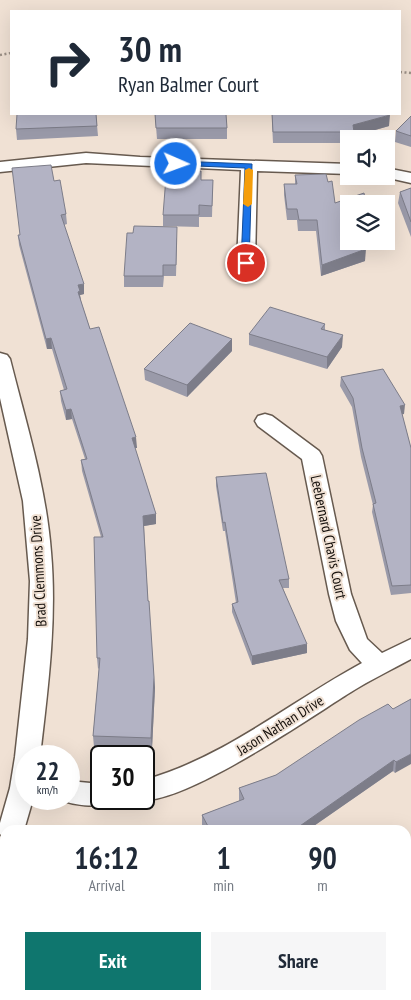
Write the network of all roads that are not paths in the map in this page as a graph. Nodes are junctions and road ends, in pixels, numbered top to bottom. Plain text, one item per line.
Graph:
1 (0, 166) edge
2 (249, 166) junction
3 (340, 170) edge
4 (395, 175) edge
5 (411, 178) edge
6 (246, 263) dead end
7 (0, 359) edge
8 (265, 421) dead end
9 (411, 648) edge
10 (379, 665) junction
11 (28, 745) edge
12 (155, 788) edge
13 (17, 810) edge
14 (13, 825) edge

1 - 2 street
2 - 3 street
2 - 6 street
4 - 5 street
7 - 11 street, Brad Clemmons Drive
8 - 10 street, Leebernard Chavis Court
9 - 10 street, Jason Nathan Drive
10 - 12 street, Jason Nathan Drive
13 - 14 street

